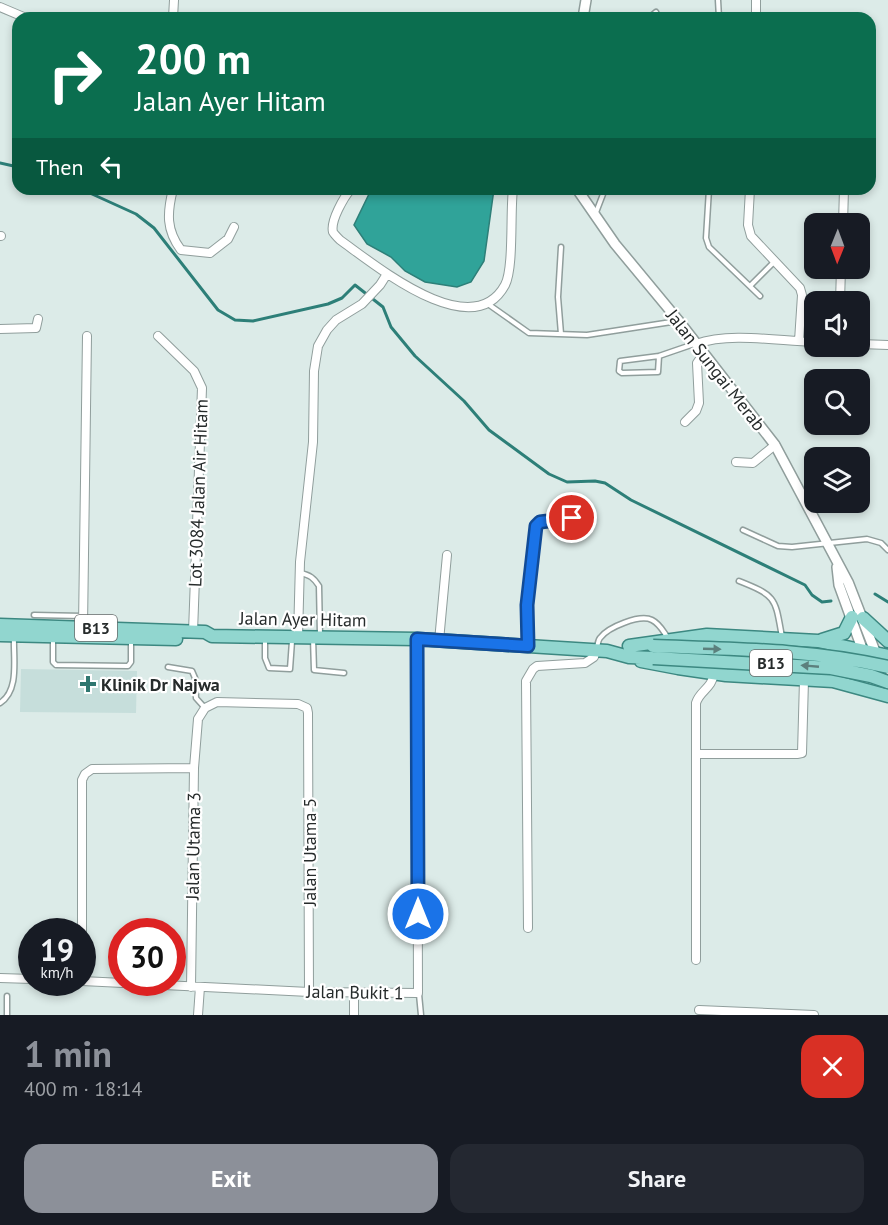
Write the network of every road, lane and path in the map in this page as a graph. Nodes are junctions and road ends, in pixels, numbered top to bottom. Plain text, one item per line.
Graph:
1 (173, 195) edge
2 (346, 195) edge
3 (513, 195) edge
4 (581, 195) edge
5 (602, 195) edge
6 (709, 195) edge
7 (750, 195) edge
8 (844, 195) edge
9 (843, 213) edge
10 (594, 215) junction
11 (234, 227) dead end
12 (561, 247) dead end
13 (776, 261) junction
14 (387, 274) junction
15 (750, 286) junction
16 (760, 296) dead end
17 (488, 304) junction
18 (38, 320) dead end
19 (678, 320) junction
20 (0, 329) edge
21 (561, 334) junction
22 (87, 336) dead end
23 (158, 336) dead end
24 (799, 341) junction
25 (804, 341) edge
26 (696, 344) junction
27 (870, 344) edge
28 (888, 345) edge
29 (704, 353) junction
30 (659, 356) junction
31 (685, 422) dead end
32 (775, 445) junction
33 (736, 462) dead end
34 (588, 516) dead end
35 (743, 530) dead end
36 (828, 543) junction
37 (888, 550) edge
38 (447, 555) dead end
39 (300, 573) junction
40 (740, 581) dead end
41 (34, 615) dead end
42 (858, 617) junction
43 (83, 622) junction
44 (0, 626) edge
45 (193, 632) junction
46 (0, 635) edge
47 (14, 636) junction
48 (53, 636) junction
49 (212, 636) junction
50 (266, 637) junction
51 (295, 637) junction
52 (131, 638) junction
53 (316, 638) junction
54 (782, 638) junction
55 (417, 639) junction
56 (670, 640) junction
57 (439, 641) junction
58 (818, 641) junction
59 (888, 641) edge
60 (838, 645) junction
61 (528, 646) junction
62 (602, 651) junction
63 (629, 651) junction
64 (653, 652) junction
65 (876, 654) edge
66 (888, 666) edge
67 (168, 667) dead end
68 (344, 673) dead end
69 (714, 673) junction
70 (804, 680) junction
71 (833, 681) junction
72 (888, 682) edge
73 (888, 689) edge
74 (872, 690) junction
75 (888, 696) edge
76 (0, 703) edge
77 (205, 708) junction
78 (697, 754) junction
79 (195, 768) junction
80 (82, 918) edge
81 (528, 928) dead end
82 (696, 960) dead end
83 (0, 978) edge
84 (18, 979) edge
85 (96, 982) edge
86 (196, 987) junction
87 (309, 992) junction
88 (354, 993) junction
89 (418, 993) junction
90 (7, 996) dead end
91 (699, 1010) dead end
92 (745, 1013) edge
93 (7, 1015) edge
94 (198, 1015) edge
95 (354, 1015) edge
96 (421, 1015) edge
97 (814, 1015) edge

1 - 11 street
2 - 14 street
3 - 17 street
4 - 10 street, Jalan Sungai Merab
5 - 10 lane
6 - 15 lane
7 - 13 street
8 - 9 street
10 - 19 street, Jalan Sungai Merab
12 - 21 lane
13 - 15 lane
13 - 24 street
14 - 17 street
14 - 39 street
15 - 16 lane
17 - 21 lane
18 - 20 street
19 - 21 lane
19 - 26 street, Jalan Sungai Merab
22 - 43 street
23 - 45 street, Lot 3084 Jalan Air Hitam
24 - 25 street
24 - 26 street
26 - 29 street, Jalan Sungai Merab
26 - 30 lane
27 - 28 street
29 - 31 street
29 - 32 street, Jalan Sungai Merab
30 - 30 lane
32 - 33 street
32 - 36 street, Jalan Sungai Merab
34 - 61 street
35 - 36 lane
36 - 37 lane
36 - 42 street, Jalan Sungai Merab
38 - 57 street
39 - 51 street
39 - 53 lane
40 - 54 lane
41 - 43 lane
42 - 58 main road
42 - 59 main road
42 - 65 street, Jalan Sungai Merab
43 - 44 main road, Jalan Ayer Hitam / B13
43 - 45 main road, Jalan Ayer Hitam / B13
45 - 49 main road, Jalan Ayer Hitam / B13
46 - 47 main road
47 - 48 main road
47 - 76 lane
48 - 52 main road
48 - 52 lane
49 - 50 main road, Jalan Ayer Hitam / B13
49 - 52 main road
50 - 51 main road, Jalan Ayer Hitam / B13
50 - 51 lane
51 - 53 main road, Jalan Ayer Hitam / B13
53 - 55 main road, Jalan Ayer Hitam / B13
53 - 68 lane
54 - 56 main road
54 - 58 main road
55 - 57 main road, Jalan Ayer Hitam / B13
55 - 89 street, Jalan Bukit 1
56 - 62 lane
56 - 63 main road
57 - 61 main road, Jalan Ayer Hitam / B13
58 - 60 main road
60 - 65 main road
60 - 71 main road
61 - 62 main road, Jalan Ayer Hitam / B13
62 - 63 main road, Jalan Ayer Hitam / B13
62 - 81 street
63 - 64 main road, Jalan Ayer Hitam / B13
63 - 69 main road
64 -> 66 main road, B13, bridge
72 -> 64 main road, B13, bridge
65 - 74 street, Jalan Sungai Merab
66 - 73 main road
67 - 77 lane
69 - 70 main road
69 - 78 street
70 - 71 main road
70 - 78 street
71 - 74 main road
74 - 75 main road
77 - 79 street, Jalan Utama 3
77 - 87 street, Jalan Utama 5
78 - 82 street
79 - 80 street
79 - 86 street, Jalan Utama 3
83 - 84 street
85 - 86 street, Jalan Bukit 1
86 - 87 street, Jalan Bukit 1
86 - 94 street, Jalan Utama 3
87 - 88 street, Jalan Bukit 1
88 - 89 street, Jalan Bukit 1
88 - 95 street
89 - 96 lane
90 - 93 lane
91 - 92 street
92 - 97 street

